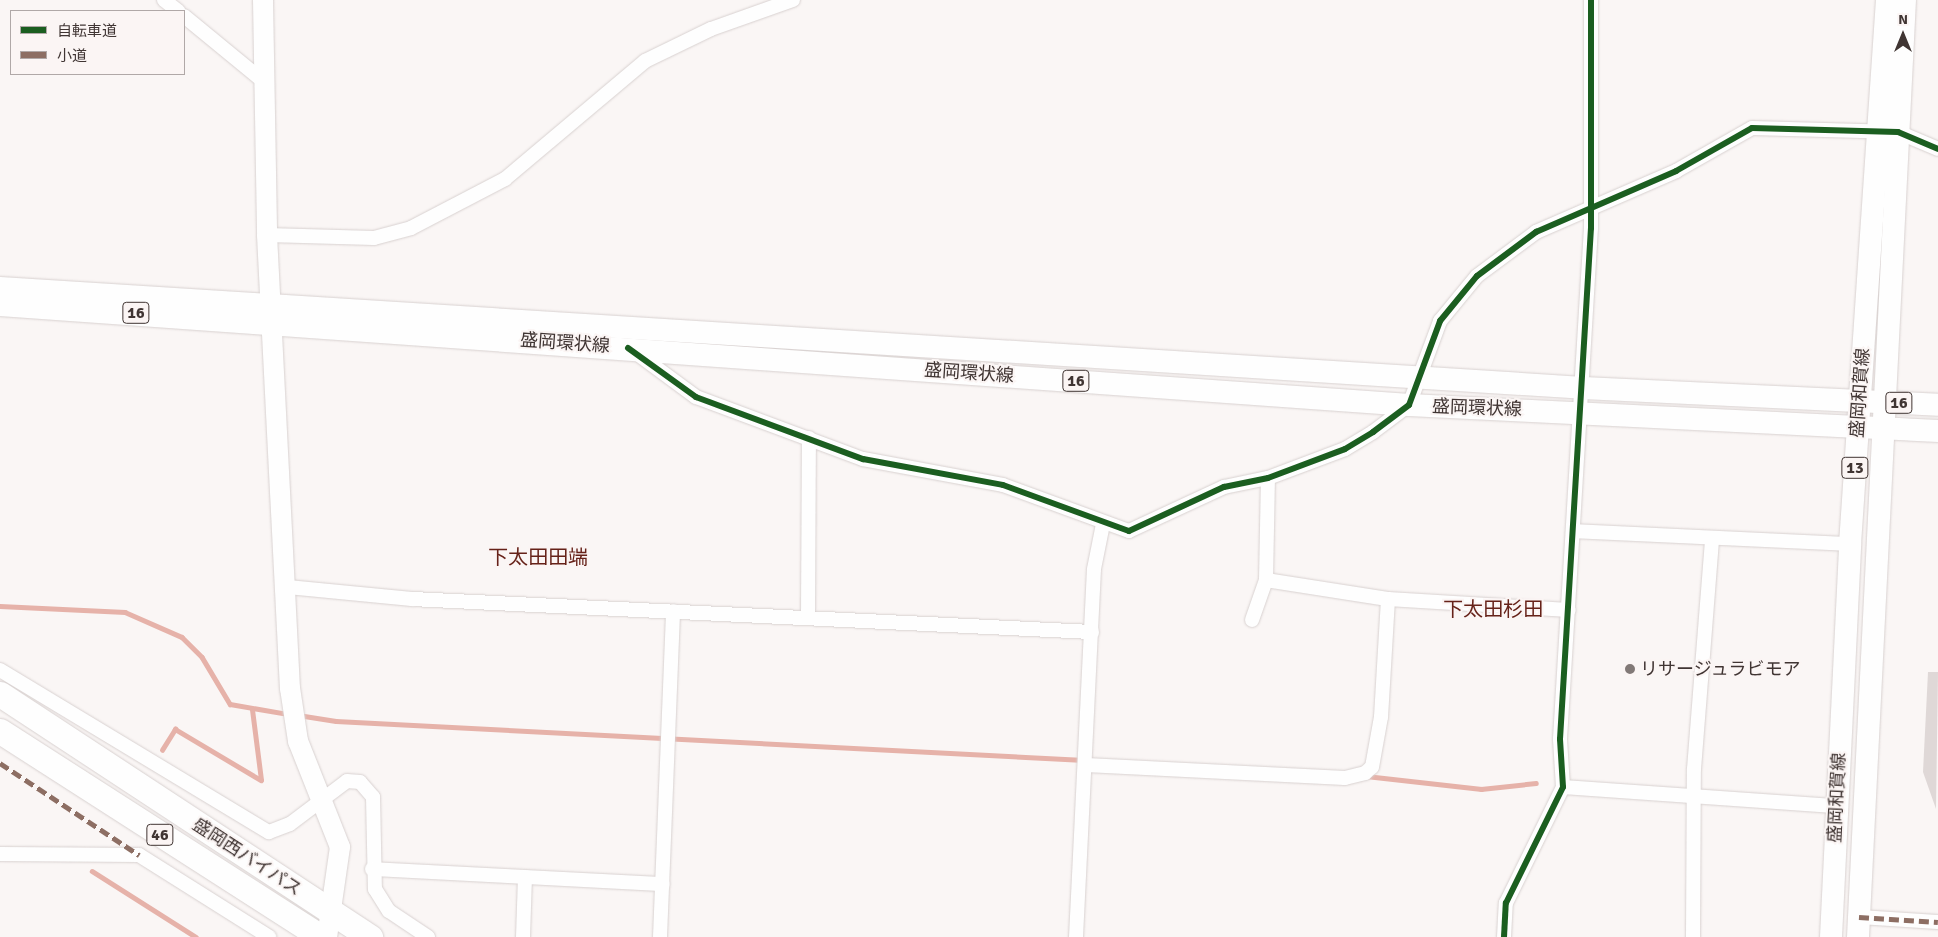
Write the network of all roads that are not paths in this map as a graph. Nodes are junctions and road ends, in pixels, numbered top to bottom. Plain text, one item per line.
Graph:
1 (164, 0) edge
2 (263, 0) edge
3 (793, 0) edge
4 (1591, 0) edge
5 (1887, 0) edge
6 (1904, 0) edge
7 (177, 10) edge
8 (185, 17) edge
9 (263, 81) junction
10 (1889, 132) junction
11 (1938, 150) edge
12 (1591, 210) junction
13 (267, 235) junction
14 (0, 288) edge
15 (0, 305) edge
16 (272, 313) junction
17 (628, 348) junction
18 (1419, 376) junction
19 (1584, 388) junction
20 (1860, 400) junction
21 (1882, 402) junction
22 (1409, 405) junction
23 (1938, 405) edge
24 (1582, 413) junction
25 (1857, 427) junction
26 (1881, 428) junction
27 (1938, 431) edge
28 (809, 438) junction
29 (1268, 478) junction
30 (1103, 524) junction
31 (1573, 531) junction
32 (1712, 540) junction
33 (1850, 544) junction
34 (1266, 580) junction
35 (287, 587) junction
36 (1388, 599) junction
37 (1569, 610) junction
38 (673, 611) junction
39 (808, 615) junction
40 (1252, 620) dead end
41 (1092, 632) junction
42 (0, 670) edge
43 (0, 694) edge
44 (0, 731) edge
45 (1086, 765) junction
46 (1562, 786) junction
47 (1694, 792) junction
48 (321, 797) junction
49 (1837, 806) junction
50 (0, 854) edge
51 (372, 869) junction
52 (525, 877) junction
53 (663, 884) junction
54 (328, 910) junction
55 (1938, 922) edge
56 (1859, 927) edge
57 (269, 937) edge
58 (321, 937) edge
59 (327, 937) edge
60 (370, 937) edge
61 (428, 937) edge
62 (523, 937) edge
63 (660, 937) edge
64 (1076, 937) edge
65 (1504, 937) edge
66 (1693, 937) edge
67 (1831, 937) edge

1 - 7 street
2 - 9 street
3 - 13 street
4 - 12 street
5 - 10 main road, 盛岡和賀線 / 13
6 - 10 main road, 盛岡和賀線 / 13
8 - 9 street
9 - 13 street
10 - 11 street
10 - 12 street
10 - 20 main road, 盛岡和賀線 / 13
10 - 21 main road, 盛岡和賀線 / 13
12 - 18 street
12 - 19 street
13 - 16 street
14 - 16 main road, 盛岡環状線 / 16
15 - 16 main road, 盛岡環状線 / 16
16 - 17 main road, 盛岡環状線 / 16
16 - 18 main road, 盛岡環状線 / 16
16 - 35 street
17 - 22 main road, 盛岡環状線 / 16
17 - 28 street
18 - 19 main road, 盛岡環状線 / 16
18 - 22 street
19 - 20 main road, 盛岡環状線 / 16
19 - 24 street
20 - 21 main road, 盛岡環状線 / 16
20 - 25 main road, 盛岡和賀線 / 13
21 - 23 main road, 盛岡環状線 / 16
21 - 26 main road, 盛岡和賀線 / 13
22 - 24 main road, 盛岡環状線 / 16
22 - 29 street
24 - 25 main road, 盛岡環状線 / 16
24 - 31 street
25 - 26 main road, 盛岡環状線 / 16
25 - 33 main road, 盛岡和賀線 / 13
26 - 27 main road, 盛岡環状線 / 16
26 - 56 main road, 盛岡和賀線 / 13
28 - 30 street
28 - 39 street
29 - 30 street
29 - 34 street
30 - 41 street
31 - 32 street
31 - 37 street
32 - 33 street
32 - 47 street
33 - 49 main road, 盛岡和賀線 / 13
34 - 36 street
34 - 40 street
35 - 38 street
35 - 48 street
36 - 37 street
36 - 45 street
37 - 46 street
38 - 39 street
38 - 53 street
39 - 41 street
41 - 45 street
42 - 48 street
43 - 54 highway, 盛岡西バイパス / 46
44 - 58 highway, 盛岡西バイパス / 46
45 - 64 street
46 - 47 street
46 - 65 street
47 - 49 street
47 - 66 street
48 - 51 street
48 - 54 street
49 - 67 main road, 盛岡和賀線 / 13
50 - 57 street
51 - 52 street
51 - 61 street
52 - 53 street
52 - 62 street
53 - 63 street
54 - 59 street
54 - 60 highway, 盛岡西バイパス / 46
55 - 56 street

